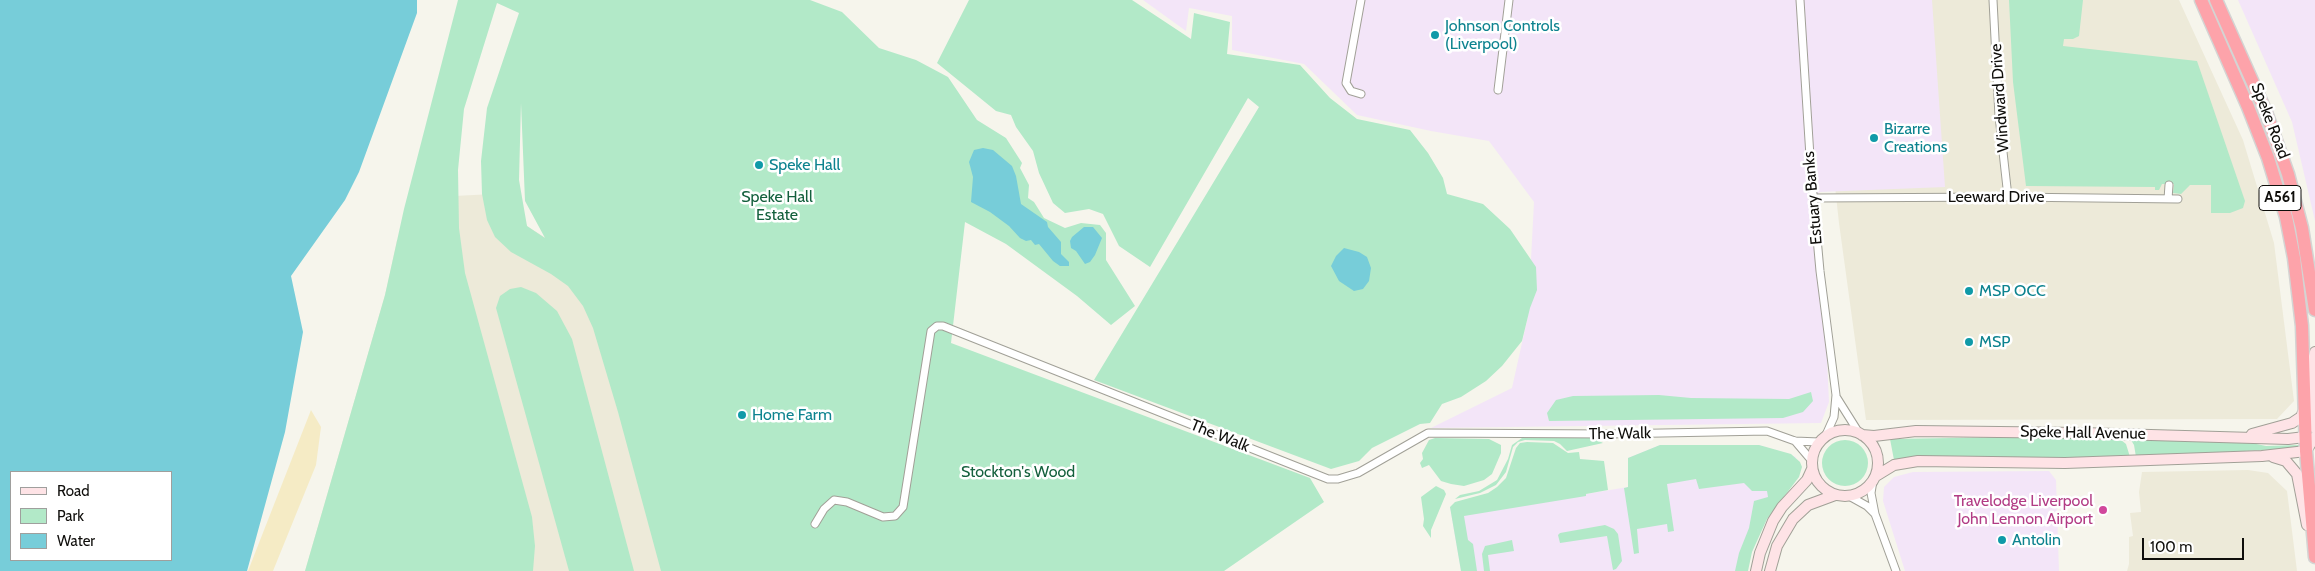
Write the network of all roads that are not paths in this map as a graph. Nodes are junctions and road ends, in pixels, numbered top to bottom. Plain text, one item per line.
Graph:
1 (1360, 0) edge
2 (1509, 0) edge
3 (1800, 0) edge
4 (1993, 0) edge
5 (2201, 0) edge
6 (2216, 0) edge
7 (1498, 90) dead end
8 (1361, 94) dead end
9 (2273, 131) junction
10 (2260, 136) junction
11 (2169, 185) dead end
12 (2008, 197) junction
13 (1813, 198) junction
14 (2168, 199) junction
15 (2178, 199) dead end
16 (2315, 310) edge
17 (2315, 352) edge
18 (1836, 395) junction
19 (2304, 410) junction
20 (2315, 428) edge
21 (1860, 434) junction
22 (2241, 437) junction
23 (2312, 437) edge
24 (1822, 439) junction
25 (1795, 442) junction
26 (2310, 451) edge
27 (2262, 456) junction
28 (1812, 465) junction
29 (1874, 478) junction
30 (1835, 495) junction
31 (1849, 496) junction
32 (1875, 514) junction
33 (815, 524) dead end
34 (2315, 557) edge
35 (2315, 565) edge
36 (1756, 571) edge
37 (1770, 571) edge
38 (1896, 571) edge

1 - 8 street
2 - 7 street
3 - 13 street, Estuary Banks
4 - 12 street, Windward Drive
5 - 10 highway, Speke Road / A561
6 - 9 highway, Speke Road / A561
9 - 10 highway
9 - 16 highway, Speke Road / A561
10 - 19 highway, Speke Road / A561
11 - 14 street
12 - 13 street, Leeward Drive
12 - 14 street, Leeward Drive
13 - 18 street, Estuary Banks
14 - 15 street, Leeward Drive
17 - 20 street
18 - 21 street, Estuary Banks
18 - 24 street, Estuary Banks
19 - 22 street
19 - 23 highway, Speke Road / A561
21 - 22 street, Speke Hall Avenue
21 - 24 street
21 - 29 street
22 - 23 street, Speke Hall Avenue
23 - 26 highway, A561
24 - 25 street, The Walk
24 - 28 street
25 - 28 street, The Walk
25 - 33 street, The Walk
26 - 27 street, Speke Hall Avenue
26 - 34 highway, A561
27 - 29 street, Speke Hall Avenue
27 - 35 street
28 - 30 street
28 - 36 street
29 - 31 street
29 - 32 street
30 - 31 street
30 - 37 street
31 - 32 street
32 - 38 street

